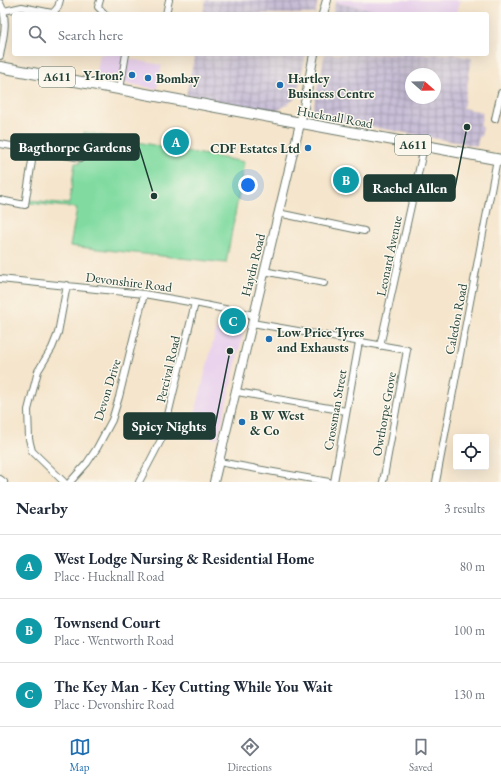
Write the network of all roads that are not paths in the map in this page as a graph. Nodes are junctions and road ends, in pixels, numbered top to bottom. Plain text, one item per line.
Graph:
1 (60, 0) edge
2 (100, 0) edge
3 (169, 0) edge
4 (327, 0) edge
5 (0, 3) edge
6 (4, 11) junction
7 (42, 12) edge
8 (54, 12) edge
9 (103, 12) edge
10 (166, 12) edge
11 (324, 12) edge
12 (0, 56) edge
13 (126, 56) edge
14 (314, 56) edge
15 (0, 66) edge
16 (120, 89) junction
17 (501, 93) edge
18 (495, 119) dead end
19 (300, 123) junction
20 (0, 144) edge
21 (424, 147) junction
22 (81, 158) dead end
23 (499, 160) edge
24 (32, 161) dead end
25 (0, 200) edge
26 (278, 213) junction
27 (364, 231) dead end
28 (264, 271) junction
29 (0, 279) edge
30 (324, 283) dead end
31 (67, 285) junction
32 (144, 294) junction
33 (195, 303) junction
34 (253, 319) junction
35 (359, 342) junction
36 (380, 346) junction
37 (406, 350) joint
38 (237, 392) junction
39 (346, 411) junction
40 (219, 462) junction
41 (0, 478) edge
42 (4, 482) edge
43 (64, 482) edge
44 (70, 482) edge
45 (139, 482) edge
46 (214, 482) edge
47 (329, 482) edge
48 (334, 482) edge
49 (383, 482) edge
50 (436, 482) edge

1 - 8 street
2 - 9 street
3 - 10 street
4 - 11 street
5 - 6 street
6 - 7 street
6 - 12 street
13 - 16 street
14 - 19 street, Haydn Road
15 - 16 main road, Hucknall Road / A611
16 - 19 main road, Hucknall Road / A611
17 - 18 street
19 - 21 main road, Hucknall Road / A611
19 - 26 street, Haydn Road
20 - 22 street
21 - 23 main road, Hucknall Road / A611
21 - 36 street, Leonard Avenue
23 - 50 street, Caledon Road
24 - 25 street
26 - 27 street
26 - 28 street, Haydn Road
28 - 30 street
28 - 34 street, Haydn Road
29 - 31 street, Devonshire Road
31 - 32 street, Devonshire Road
31 - 43 street
32 - 33 street, Devonshire Road
32 - 44 street, Devon Drive
33 - 34 street, Devonshire Road
33 - 45 street, Percival Road
34 - 35 street, Devonshire Road
34 - 38 street, Haydn Road
35 - 36 street, Devonshire Road
35 - 39 street, Crossman Street
36 - 37 street, Devonshire Road
37 - 49 street, Owthorpe Grove
38 - 39 street
38 - 40 street, Haydn Road
39 - 48 street, Crossman Street
40 - 46 street, Haydn Road
40 - 47 street
41 - 42 street

